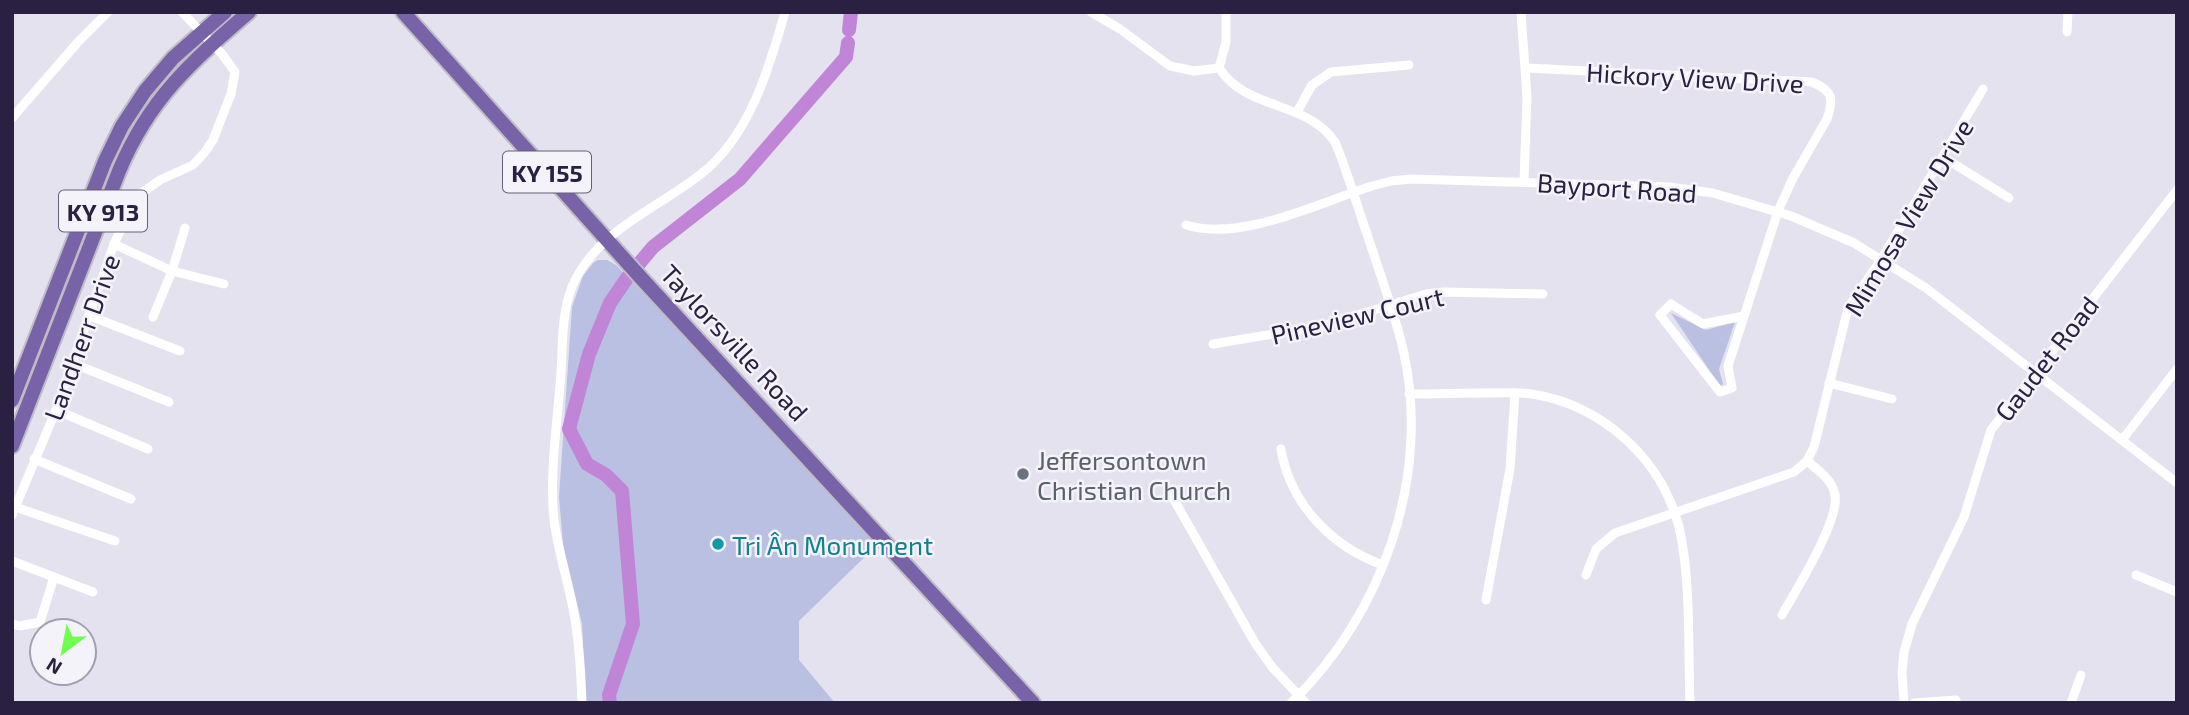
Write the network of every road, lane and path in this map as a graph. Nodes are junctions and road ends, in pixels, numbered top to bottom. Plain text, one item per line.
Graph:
1 (108, 12) edge
2 (182, 12) edge
3 (225, 12) edge
4 (249, 12) edge
5 (403, 12) edge
6 (785, 12) edge
7 (1091, 12) edge
8 (1226, 12) edge
9 (1521, 12) edge
10 (2068, 12) edge
11 (2067, 32) dead end
12 (201, 34) junction
13 (213, 45) junction
14 (1409, 65) dead end
15 (1219, 68) junction
16 (1526, 68) junction
17 (1983, 89) dead end
18 (1297, 112) junction
19 (12, 118) edge
20 (1943, 157) junction
21 (1524, 181) junction
22 (2177, 190) edge
23 (1353, 192) junction
24 (2009, 198) dead end
25 (1778, 211) junction
26 (1186, 225) dead end
27 (185, 228) dead end
28 (607, 239) junction
29 (114, 244) junction
30 (1882, 258) junction
31 (172, 271) junction
32 (224, 284) dead end
33 (1543, 294) dead end
34 (1390, 304) junction
35 (1744, 316) junction
36 (90, 317) junction
37 (153, 317) dead end
38 (1213, 344) dead end
39 (180, 351) dead end
40 (72, 362) junction
41 (2177, 369) edge
42 (2034, 373) junction
43 (1829, 383) junction
44 (1515, 393) junction
45 (1409, 394) junction
46 (1892, 399) dead end
47 (12, 400) edge
48 (169, 402) dead end
49 (55, 410) junction
50 (2122, 440) junction
51 (12, 446) edge
52 (148, 449) dead end
53 (1281, 449) dead end
54 (34, 459) junction
55 (1807, 461) junction
56 (2177, 483) edge
57 (1168, 489) dead end
58 (131, 499) dead end
59 (14, 511) edge
60 (1674, 513) junction
61 (115, 541) dead end
62 (12, 561) edge
63 (1383, 565) junction
64 (1586, 575) dead end
65 (2136, 575) dead end
66 (54, 577) junction
67 (93, 592) dead end
68 (2177, 592) edge
69 (1486, 600) dead end
70 (1782, 615) dead end
71 (12, 624) edge
72 (2081, 675) dead end
73 (1303, 699) edge
74 (1956, 700) dead end
75 (582, 703) edge
76 (1033, 703) edge
77 (1292, 703) edge
78 (1690, 703) edge
79 (1904, 703) edge
80 (1914, 703) edge
81 (2071, 703) edge

1 - 19 street
2 - 12 street, Landherr Drive
3 - 12 main road, KY 913
4 - 13 main road, KY 913
5 - 28 main road, Taylorsville Road / KY 155
6 - 28 street
7 - 15 street
8 - 15 street
9 - 16 street
10 - 11 street
12 - 13 street, Landherr Drive
12 - 47 main road, KY 913
13 - 29 street, Landherr Drive
13 - 51 main road, KY 913
14 - 18 street
15 - 18 street
16 - 21 street
16 - 25 street, Hickory View Drive
17 - 20 street, Mimosa View Drive
18 - 23 street
20 - 24 street
20 - 30 street, Mimosa View Drive
21 - 23 street, Bayport Road
21 - 25 street, Bayport Road
22 - 42 street, Gaudet Road
23 - 26 street, Bayport Road
23 - 34 street
25 - 30 street, Bayport Road
25 - 35 street, Hickory View Drive
27 - 31 street
28 - 75 street
28 - 76 main road, Taylorsville Road / KY 155
29 - 31 street
29 - 36 street, Landherr Drive
30 - 42 street, Bayport Road
30 - 43 street, Mimosa View Drive
31 - 32 street
31 - 37 street
33 - 34 street, Pineview Court
34 - 38 street, Pineview Court
34 - 45 street
35 - 35 street, Hickory View Drive
36 - 39 street
36 - 40 street, Landherr Drive
40 - 48 street
40 - 49 street, Landherr Drive
41 - 50 street
42 - 50 street, Bayport Road
42 - 79 street, Gaudet Road
43 - 46 street
43 - 55 street, Mimosa View Drive
44 - 45 street
44 - 60 street
44 - 69 street
45 - 63 street
49 - 52 street
49 - 54 street, Landherr Drive
50 - 56 street, Bayport Road
53 - 63 street
54 - 58 street
54 - 59 street, Landherr Drive
55 - 60 street
55 - 70 street
57 - 73 street
59 - 61 street
60 - 64 street
60 - 78 street
62 - 66 street
63 - 73 street
65 - 68 street
66 - 67 street
66 - 71 street
72 - 81 street
73 - 77 street
74 - 80 street

